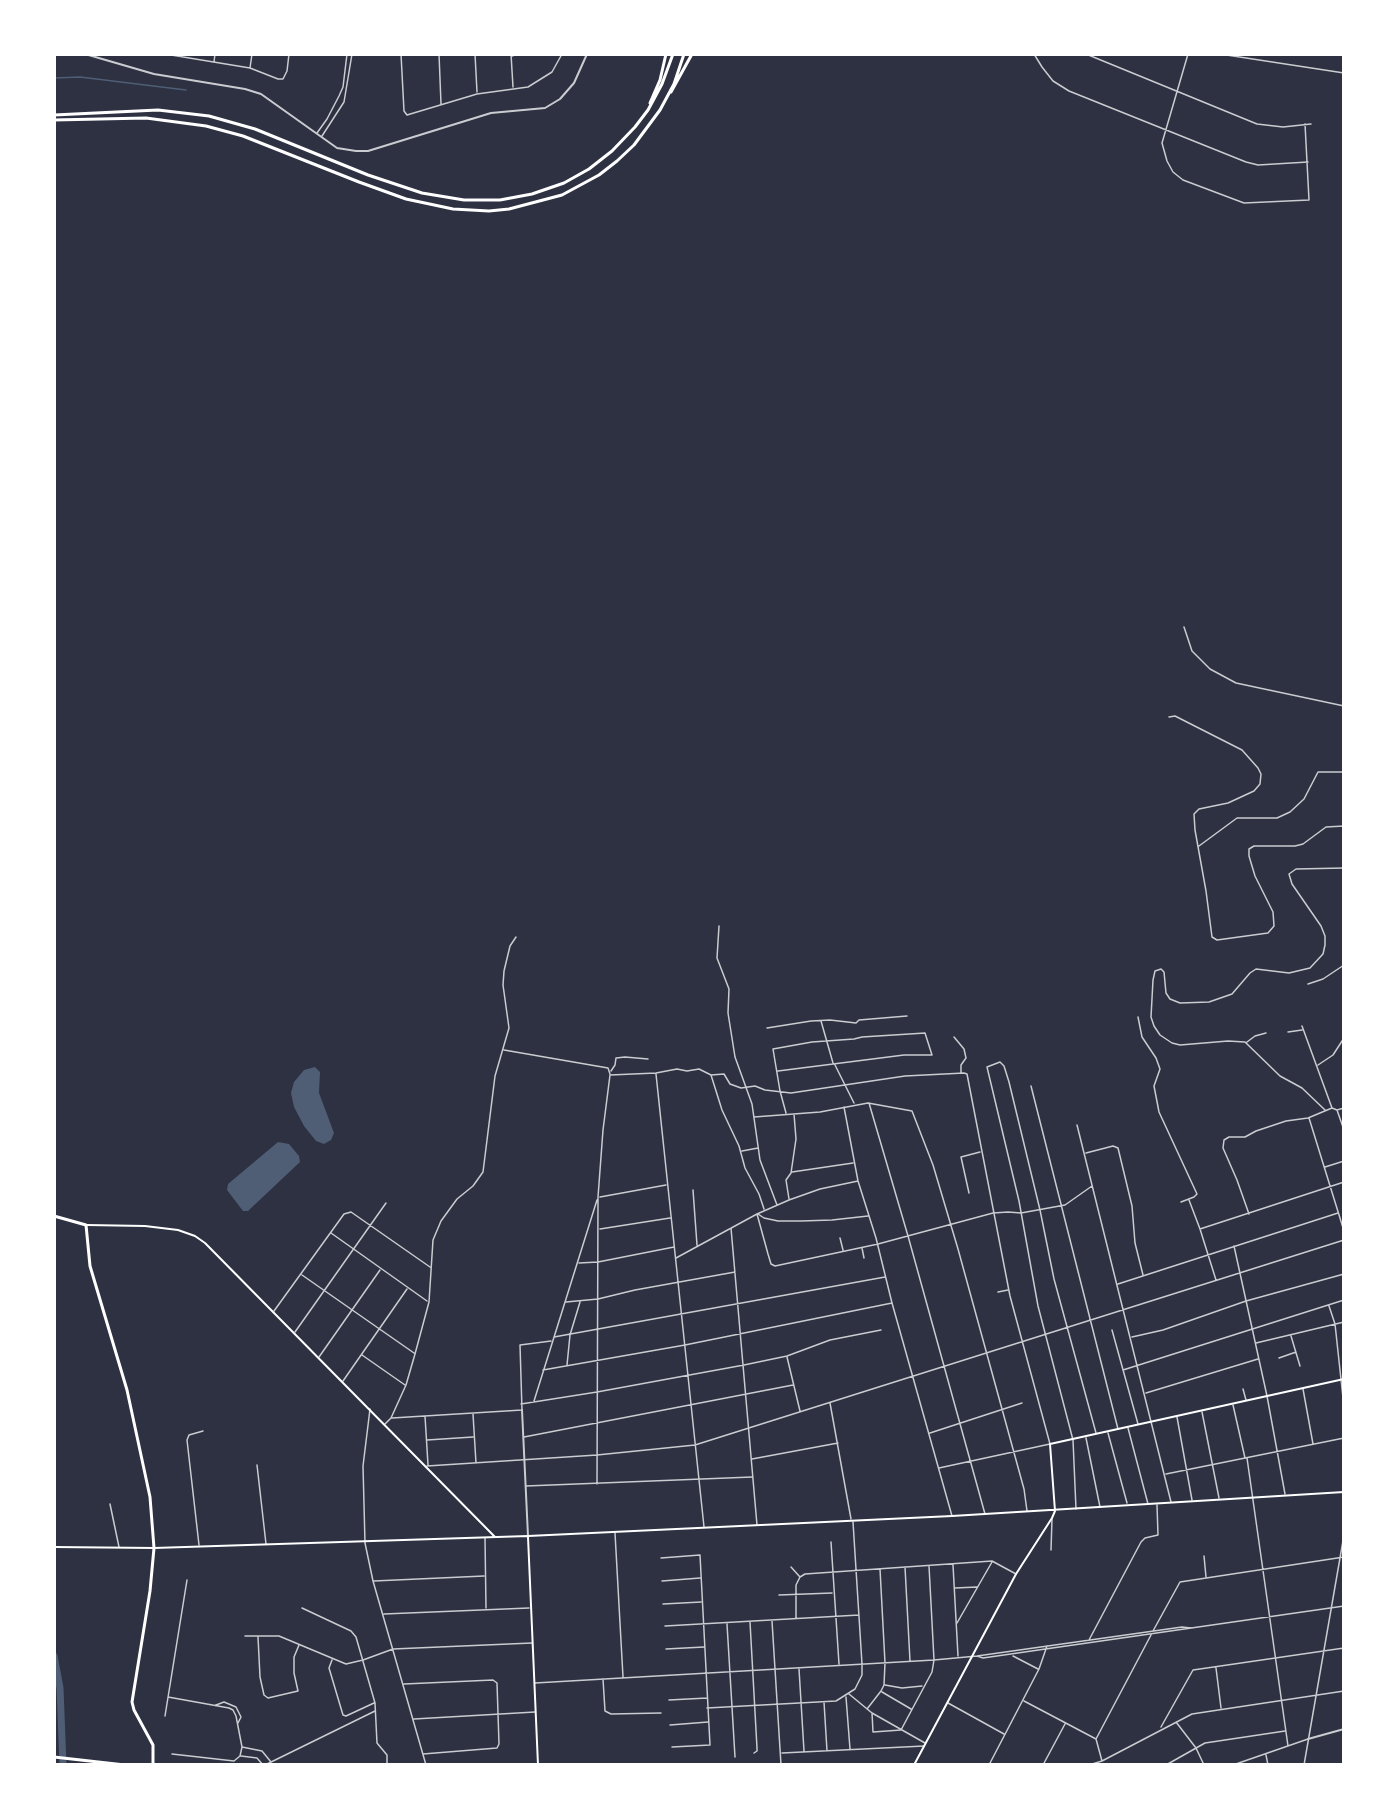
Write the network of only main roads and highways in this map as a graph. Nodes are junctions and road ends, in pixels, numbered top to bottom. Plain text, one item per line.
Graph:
1 (666, 54) edge
2 (674, 54) edge
3 (684, 54) edge
4 (692, 54) edge
5 (668, 96) junction
6 (648, 110) junction
7 (54, 115) edge
8 (54, 120) edge
9 (54, 1216) edge
10 (86, 1225) junction
11 (1343, 1379) edge
12 (1344, 1492) edge
13 (1055, 1511) junction
14 (528, 1536) junction
15 (495, 1537) junction
16 (54, 1547) edge
17 (154, 1548) junction
18 (54, 1757) edge
19 (125, 1765) edge
20 (153, 1765) edge
21 (538, 1765) edge
22 (914, 1765) edge

1 - 6 highway
2 - 6 highway
3 - 5 highway
4 - 5 highway
5 - 8 highway
6 - 7 highway
9 - 10 highway
10 - 15 main road
10 - 17 highway
11 - 13 main road
12 - 13 main road
13 - 14 main road
13 - 22 main road
14 - 15 main road
14 - 21 main road
15 - 17 main road
16 - 17 main road
17 - 20 highway
18 - 19 highway

